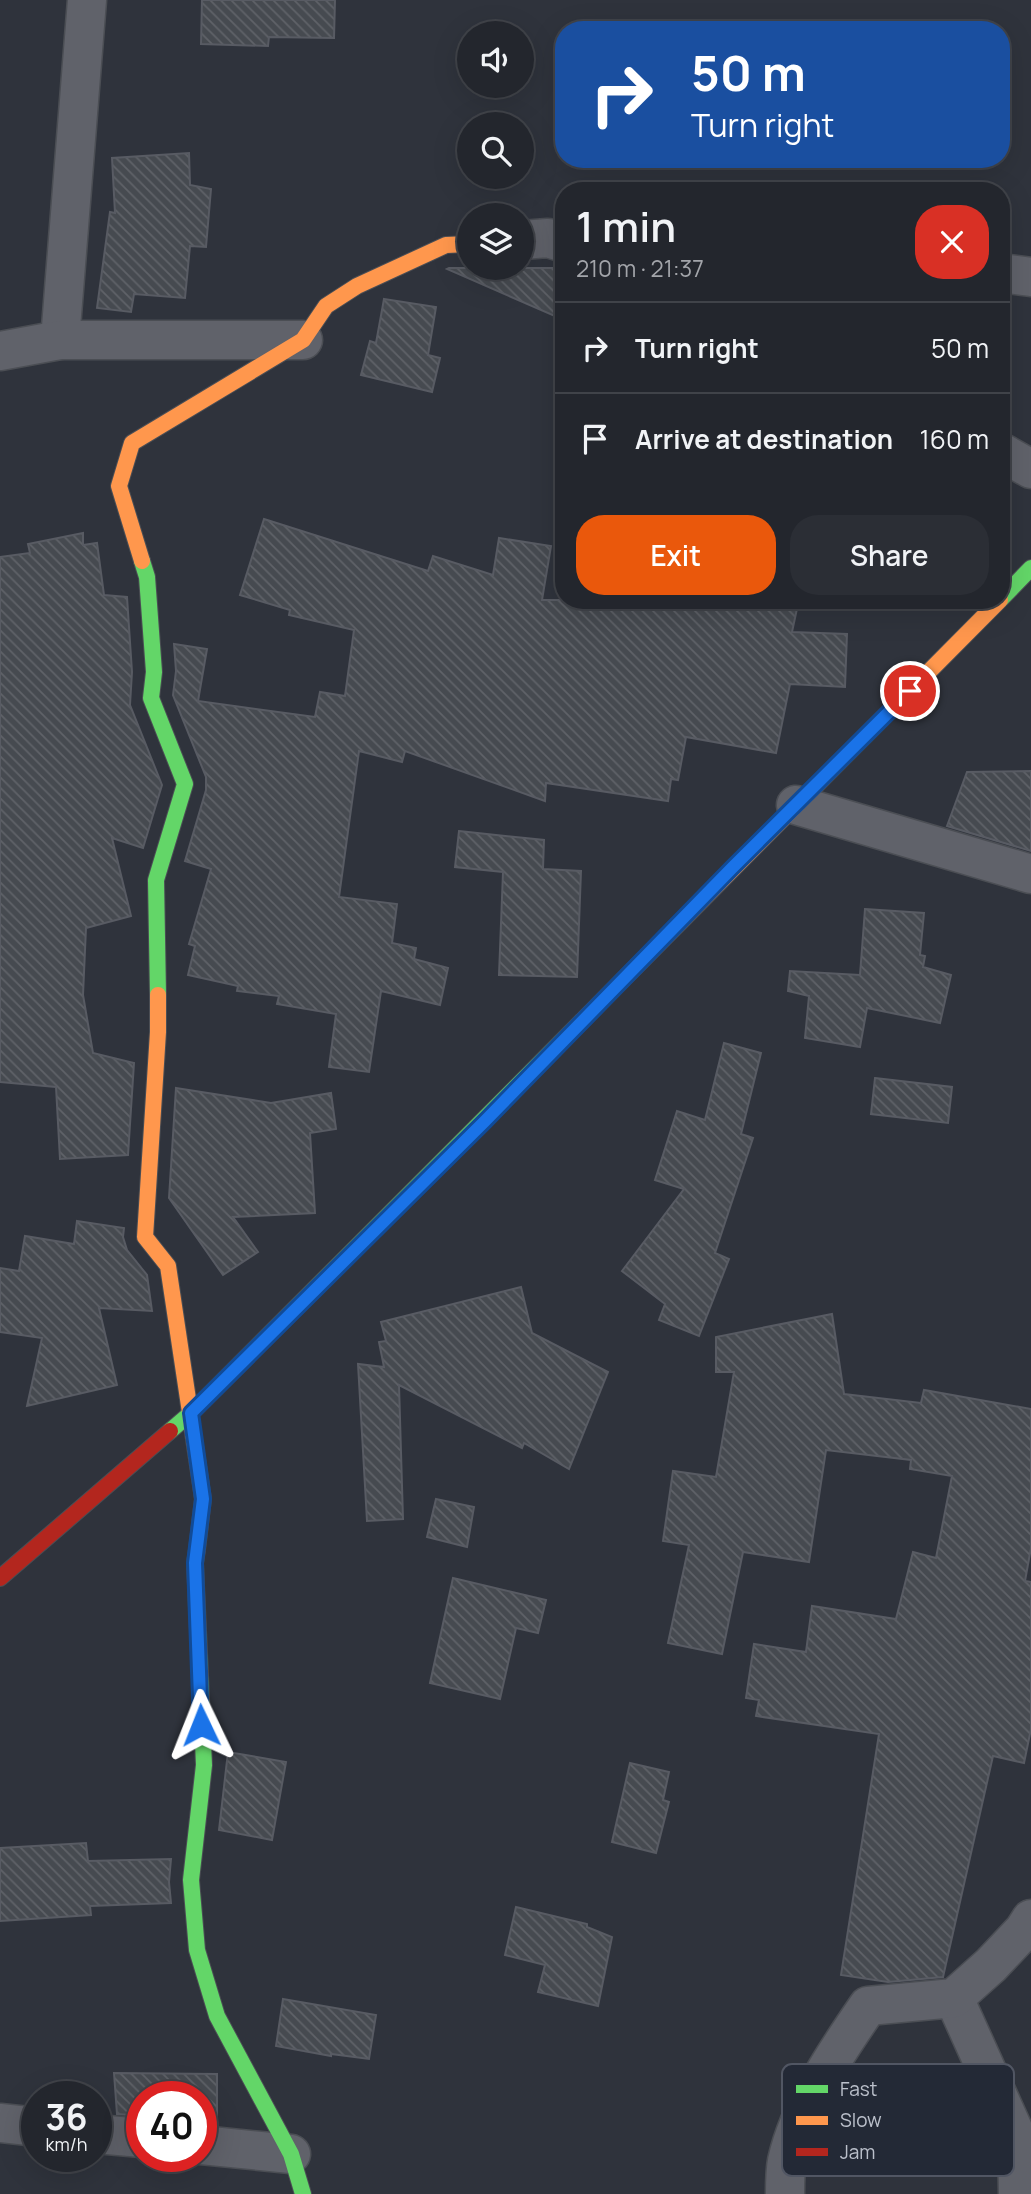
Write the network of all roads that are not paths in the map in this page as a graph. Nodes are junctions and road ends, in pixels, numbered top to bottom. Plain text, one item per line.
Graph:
1 (88, 0) edge
2 (534, 239) edge
3 (555, 240) edge
4 (457, 245) edge
5 (1010, 274) edge
6 (1031, 277) edge
7 (60, 340) junction
8 (303, 340) junction
9 (0, 351) edge
10 (1010, 457) edge
11 (1031, 469) edge
12 (1031, 568) edge
13 (1010, 589) edge
14 (990, 609) edge
15 (796, 804) junction
16 (1031, 874) edge
17 (191, 1413) junction
18 (1, 1575) edge
19 (1031, 1919) edge
20 (954, 1998) junction
21 (828, 2064) edge
22 (984, 2064) edge
23 (0, 2123) edge
24 (21, 2125) edge
25 (1014, 2131) edge
26 (217, 2147) edge
27 (291, 2154) junction
28 (786, 2178) edge
29 (303, 2194) edge
30 (760, 2194) edge
31 (1018, 2194) edge

1 - 7 street
2 - 3 street
4 - 8 street
5 - 6 street
7 - 8 street
7 - 9 street
8 - 17 street
10 - 11 street
12 - 13 street
14 - 15 street
15 - 16 street
15 - 17 street
17 - 18 street
17 - 27 street
19 - 20 street
20 - 21 street
20 - 22 street
23 - 24 street
25 - 31 street
26 - 27 street
27 - 29 street
28 - 30 street

